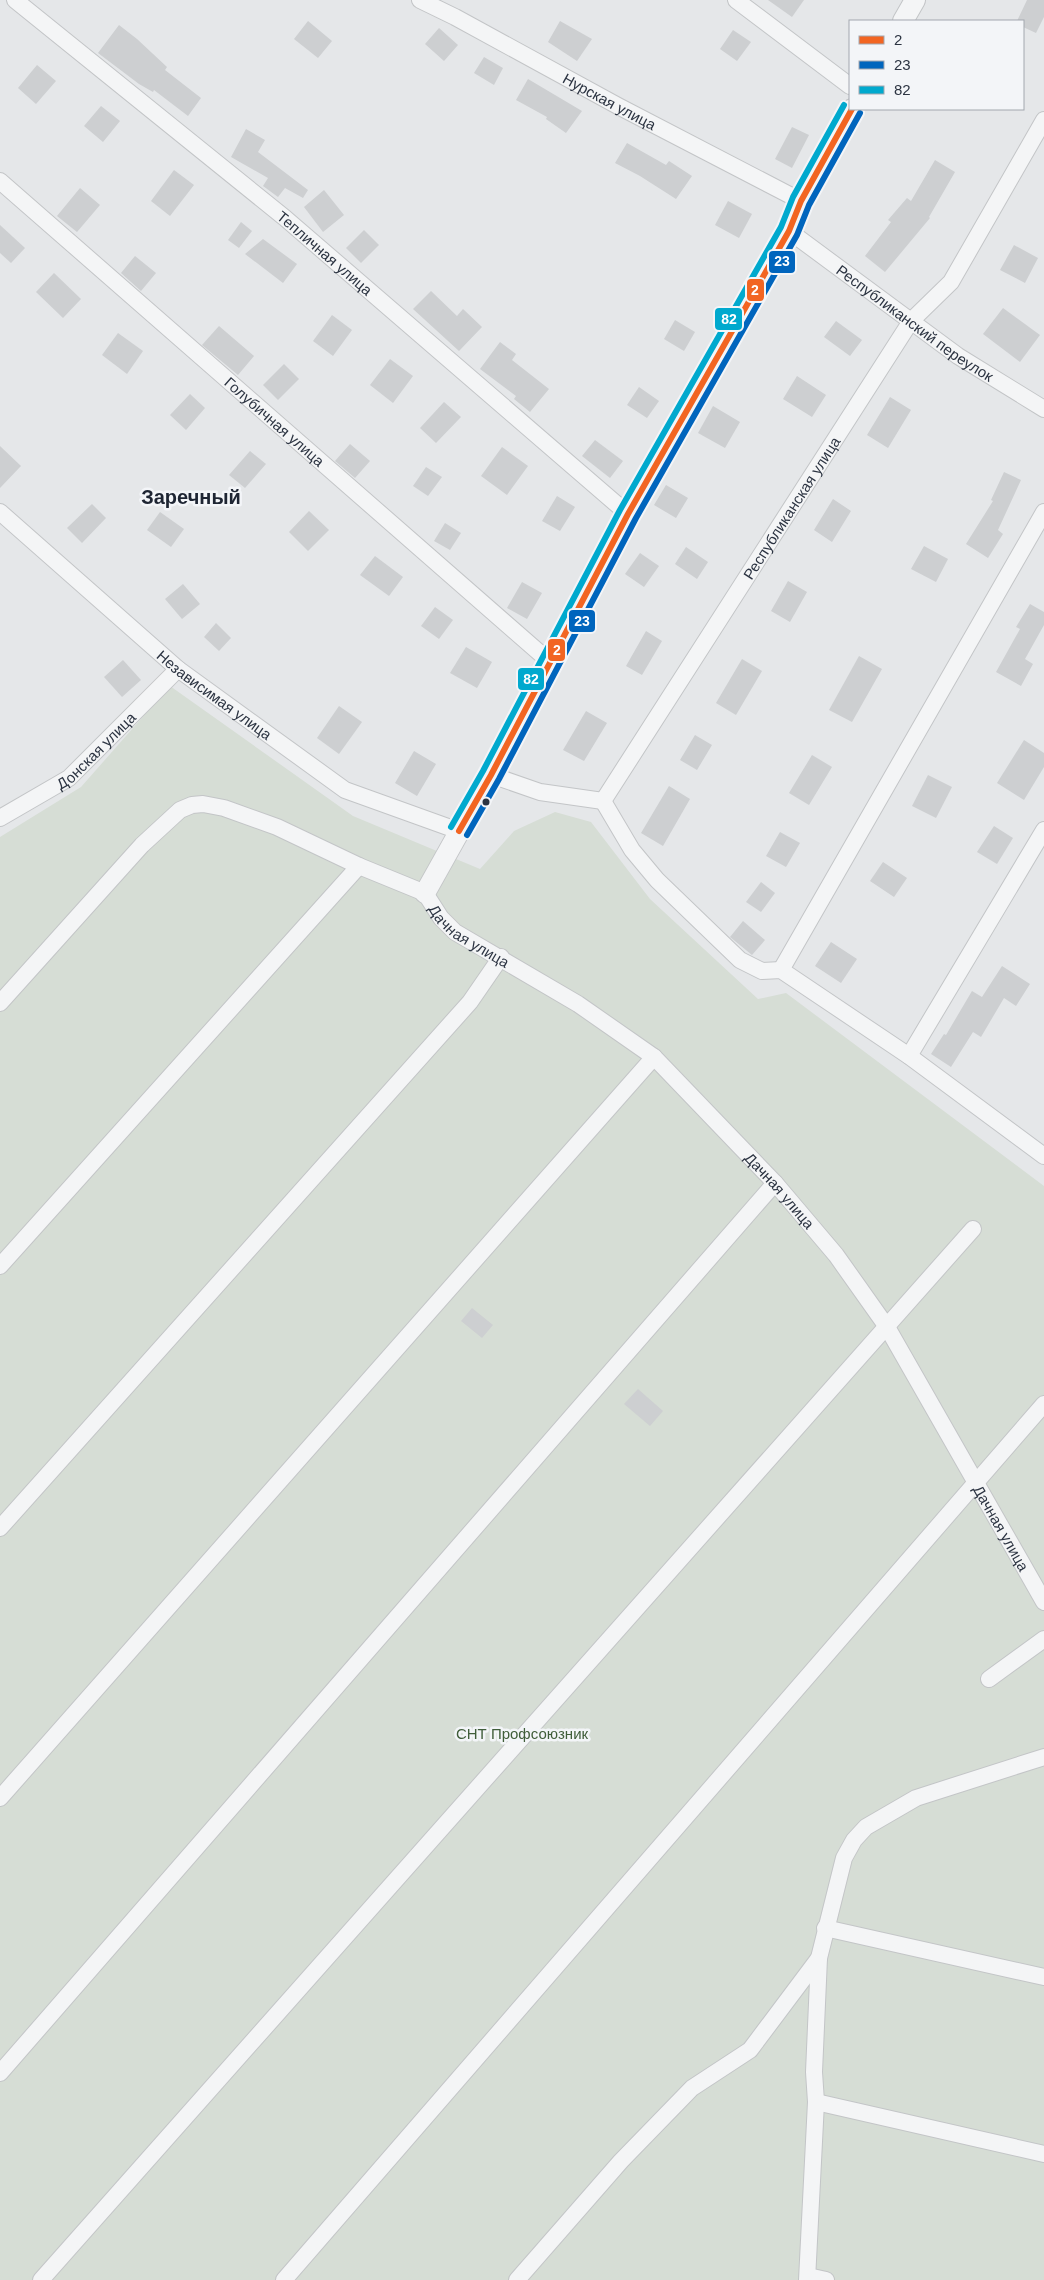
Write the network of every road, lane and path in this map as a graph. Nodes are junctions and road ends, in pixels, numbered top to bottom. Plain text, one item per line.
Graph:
1 (15, 0) edge
2 (420, 0) edge
3 (736, 0) edge
4 (915, 0) edge
5 (904, 20) edge
6 (849, 85) edge
7 (851, 110) edge
8 (1044, 120) edge
9 (0, 181) edge
10 (801, 201) junction
11 (790, 231) junction
12 (911, 321) junction
13 (1044, 409) edge
14 (0, 512) edge
15 (1044, 512) edge
16 (628, 514) junction
17 (550, 662) junction
18 (178, 669) junction
19 (491, 775) junction
20 (603, 801) junction
21 (0, 818) edge
22 (1044, 830) edge
23 (459, 831) junction
24 (359, 866) junction
25 (426, 893) junction
26 (501, 957) junction
27 (781, 970) junction
28 (0, 1003) edge
29 (909, 1056) junction
30 (654, 1057) junction
31 (1044, 1156) edge
32 (775, 1183) junction
33 (973, 1229) dead end
34 (0, 1266) edge
35 (887, 1327) junction
36 (1044, 1404) edge
37 (976, 1481) junction
38 (0, 1528) edge
39 (1044, 1602) edge
40 (1044, 1639) edge
41 (988, 1679) dead end
42 (1044, 1757) edge
43 (0, 1798) edge
44 (825, 1928) junction
45 (819, 1958) junction
46 (1044, 1977) edge
47 (0, 2072) edge
48 (816, 2102) junction
49 (1044, 2154) edge
50 (807, 2278) edge
51 (41, 2280) edge
52 (284, 2280) edge
53 (517, 2280) edge
54 (826, 2280) edge

1 - 16 street, Тепличная улица
2 - 10 street, Нурская улица
3 - 6 street
4 - 5 street
7 - 10 street, Дачная улица
8 - 12 street, Республиканская улица
9 - 17 street, Голубичная улица
10 - 11 street, Дачная улица
11 - 12 street, Республиканский переулок
11 - 16 street, Дачная улица
12 - 13 street, Республиканский переулок
12 - 20 street, Республиканская улица
14 - 18 street, Независимая улица
15 - 27 street
16 - 17 street, Дачная улица
17 - 19 street, Дачная улица
18 - 21 street, Донская улица
18 - 23 street, Независимая улица
19 - 20 street
19 - 23 street, Дачная улица
20 - 27 street
22 - 29 street
23 - 25 street, Дачная улица
24 - 25 street
24 - 28 street
24 - 34 street
25 - 26 street, Дачная улица
26 - 30 street, Дачная улица
26 - 38 street
27 - 29 street
29 - 31 street
30 - 32 street, Дачная улица
30 - 43 street
32 - 35 street, Дачная улица
32 - 47 street
33 - 35 street
35 - 37 street, Дачная улица
35 - 51 street
36 - 37 street
37 - 39 street, Дачная улица
37 - 52 street
40 - 41 street
42 - 44 street
44 - 45 street
44 - 46 street
45 - 48 street
45 - 53 street
48 - 49 street
48 - 50 street
50 - 54 street

